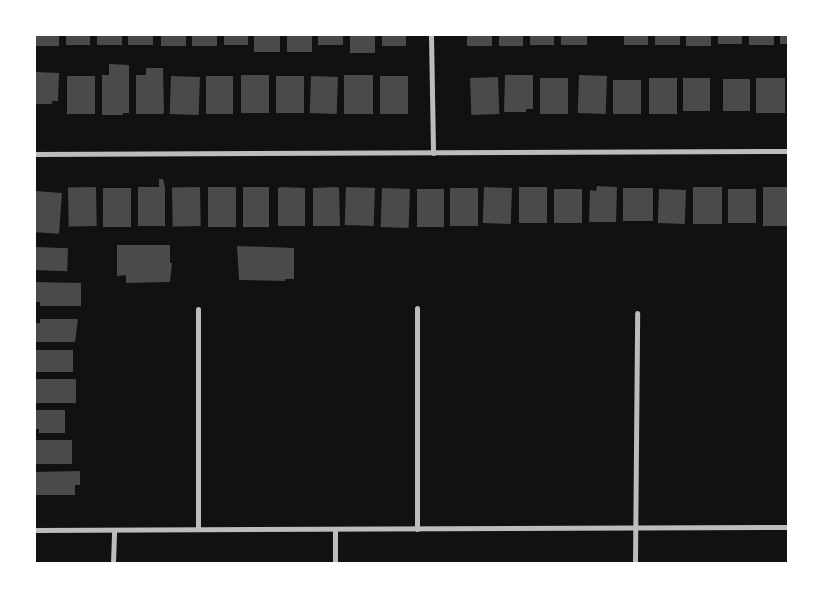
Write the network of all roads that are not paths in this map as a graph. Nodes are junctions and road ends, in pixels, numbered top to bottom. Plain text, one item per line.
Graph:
1 (431, 35) edge
2 (788, 151) edge
3 (433, 153) junction
4 (35, 154) edge
5 (416, 308) dead end
6 (198, 309) dead end
7 (637, 313) dead end
8 (788, 527) edge
9 (636, 528) junction
10 (198, 529) junction
11 (335, 529) junction
12 (417, 529) junction
13 (35, 530) edge
14 (114, 530) junction
15 (114, 563) edge
16 (335, 563) edge
17 (634, 563) edge

1 - 3 street
2 - 3 street
3 - 4 street
5 - 12 street
6 - 10 street
7 - 9 street
8 - 9 street
9 - 12 street
9 - 17 street
10 - 11 street
10 - 14 street
11 - 12 street
11 - 16 street
13 - 14 street
14 - 15 street

